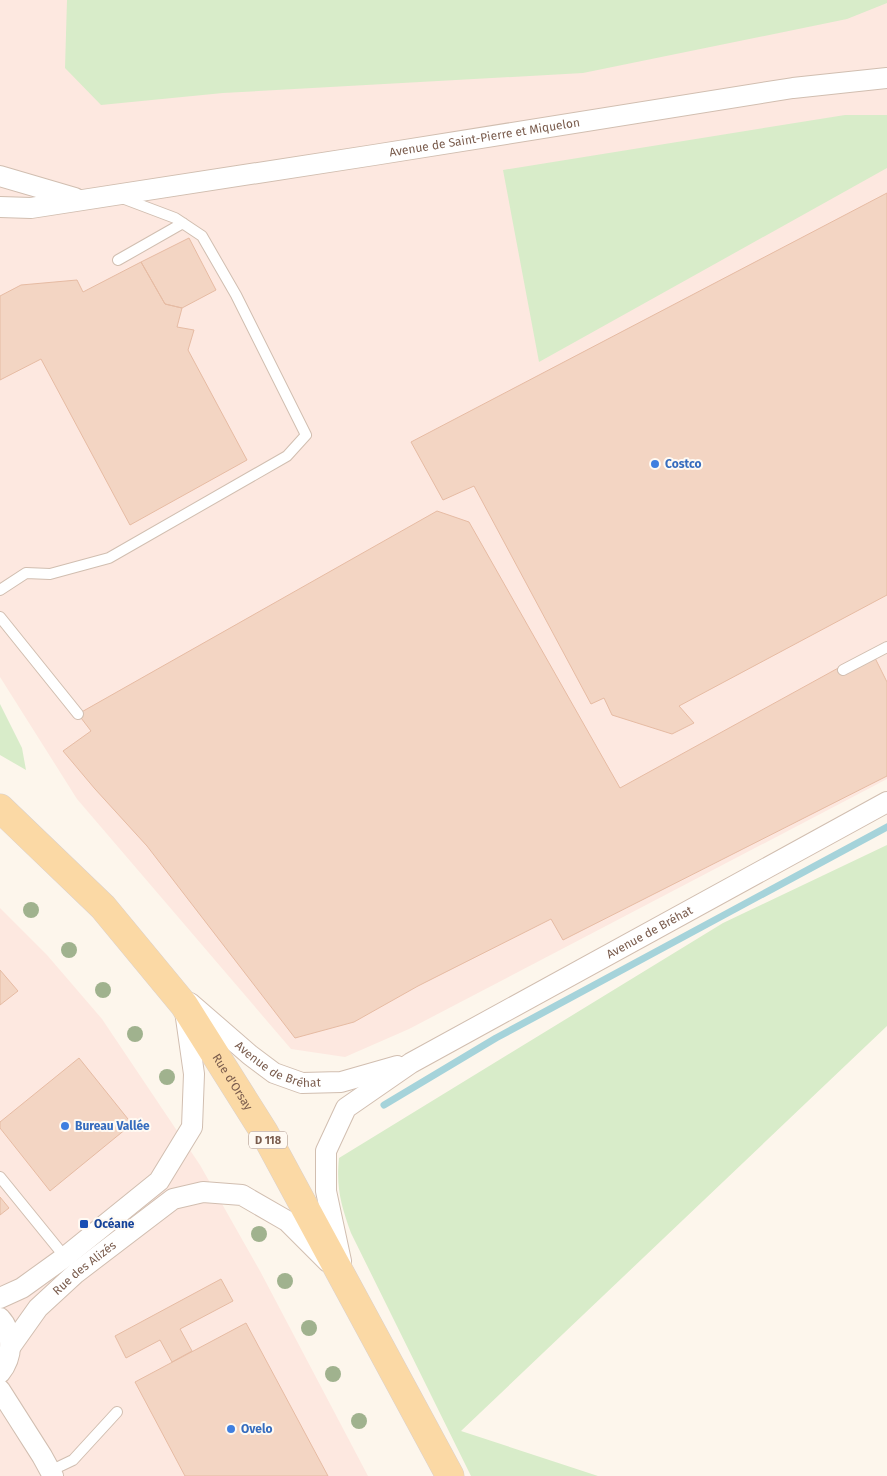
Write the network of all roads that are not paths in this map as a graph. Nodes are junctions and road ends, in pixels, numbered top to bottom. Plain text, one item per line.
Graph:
1 (887, 78) edge
2 (0, 176) edge
3 (116, 195) junction
4 (82, 200) junction
5 (0, 207) edge
6 (183, 223) junction
7 (118, 260) dead end
8 (0, 590) edge
9 (0, 617) edge
10 (887, 647) edge
11 (843, 670) dead end
12 (78, 714) dead end
13 (887, 802) edge
14 (0, 808) edge
15 (166, 982) junction
16 (184, 1004) junction
17 (411, 1062) junction
18 (0, 1177) edge
19 (65, 1256) junction
20 (345, 1280) junction
21 (0, 1298) edge
22 (0, 1318) edge
23 (11, 1346) junction
24 (0, 1373) edge
25 (0, 1390) edge
26 (116, 1412) dead end
27 (52, 1473) edge
28 (450, 1476) edge

1 - 3 street, Avenue de Saint-Pierre et Miquelon
2 - 4 street, Avenue de Saint-Pierre et Miquelon
3 - 4 street, Avenue de Saint-Pierre et Miquelon
3 - 6 lane
4 - 5 street, Avenue de Saint-Pierre et Miquelon
6 - 7 lane
6 - 8 lane
9 - 12 lane
10 - 11 lane
13 - 17 street, Avenue de Bréhat
14 - 15 main road, Rue d'Orsay / D 118
15 - 16 main road, Rue d'Orsay / D 118
15 - 17 street, Avenue de Bréhat
16 - 19 street, Rue des Alizés
16 - 20 main road, Rue d'Orsay / D 118
17 - 20 street, Avenue de Bréhat
18 - 19 lane
19 - 21 street, Rue des Alizés
20 - 23 street, Rue des Alizés
20 - 28 main road, Rue d'Orsay / D 118
22 - 23 street
23 - 24 street, Rue des Alizés
25 - 27 street
26 - 27 lane

